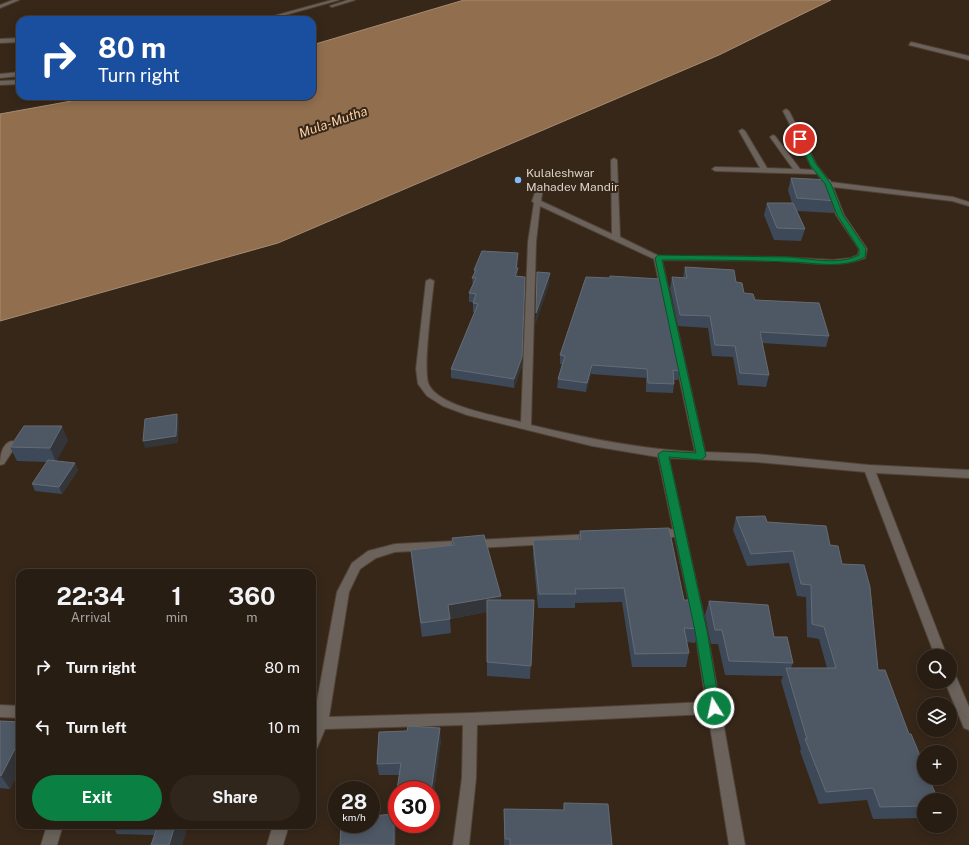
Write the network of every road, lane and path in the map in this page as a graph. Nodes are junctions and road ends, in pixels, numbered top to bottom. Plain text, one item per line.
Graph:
1 (16, 0) edge
2 (337, 0) edge
3 (353, 0) edge
4 (0, 7) edge
5 (295, 11) junction
6 (302, 14) junction
7 (276, 16) edge
8 (294, 16) edge
9 (16, 40) edge
10 (0, 41) edge
11 (912, 44) dead end
12 (969, 58) edge
13 (16, 74) edge
14 (0, 76) edge
15 (16, 82) edge
16 (0, 83) edge
17 (786, 111) dead end
18 (742, 131) dead end
19 (773, 137) dead end
20 (614, 160) dead end
21 (715, 169) dead end
22 (764, 170) junction
23 (798, 171) junction
24 (818, 172) junction
25 (828, 184) junction
26 (539, 188) dead end
27 (536, 201) junction
28 (969, 204) edge
29 (616, 239) junction
30 (658, 258) junction
31 (430, 281) dead end
32 (526, 426) junction
33 (12, 444) edge
34 (663, 454) junction
35 (701, 456) junction
36 (0, 461) edge
37 (869, 469) junction
38 (969, 474) edge
39 (680, 533) junction
40 (648, 535) edge
41 (608, 537) edge
42 (938, 649) edge
43 (955, 689) edge
44 (714, 708) junction
45 (0, 711) edge
46 (16, 712) edge
47 (470, 719) junction
48 (321, 723) junction
49 (969, 724) edge
50 (316, 734) edge
51 (54, 829) edge
52 (280, 829) edge
53 (49, 845) edge
54 (275, 845) edge
55 (461, 845) edge
56 (737, 845) edge

1 - 4 street
2 - 5 street
3 - 6 street
5 - 6 street
5 - 7 street
6 - 8 street
9 - 10 street
11 - 12 street
13 - 14 street
15 - 16 street
17 - 24 street
18 - 22 street
19 - 23 street
20 - 29 street
21 - 22 street
22 - 23 street
23 - 24 street
24 - 25 street
25 - 28 street
25 - 30 street
26 - 27 street
27 - 29 street
27 - 32 street
29 - 30 street
30 - 35 street
31 - 32 street
32 - 34 street
33 - 36 street
34 - 35 street
34 - 39 street
35 - 37 street
37 - 38 street
37 - 42 street
39 - 40 street
39 - 44 street
41 - 48 street
43 - 49 street
44 - 47 street
44 - 56 street
45 - 46 street
47 - 48 street
47 - 55 street
48 - 50 street
51 - 53 street
52 - 54 street

